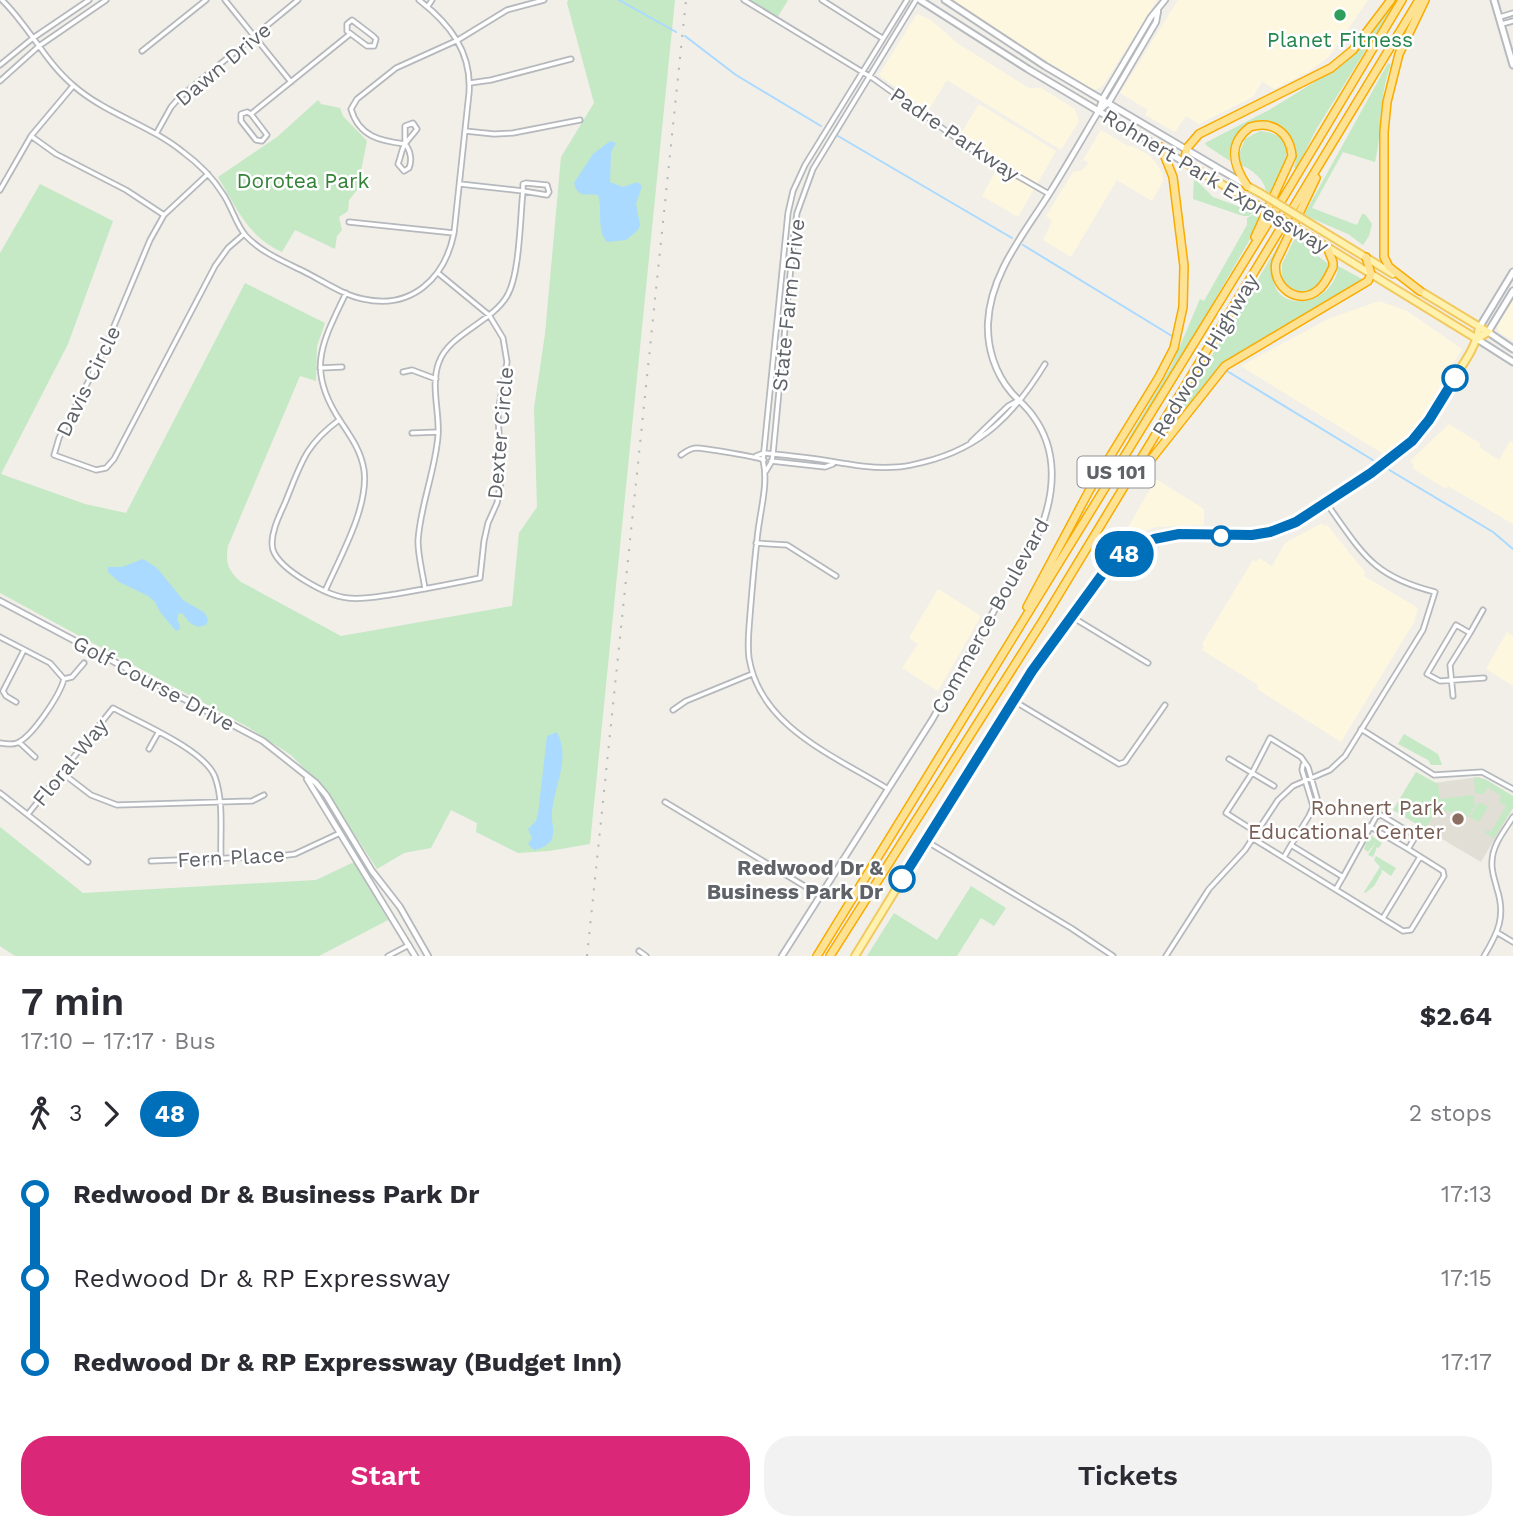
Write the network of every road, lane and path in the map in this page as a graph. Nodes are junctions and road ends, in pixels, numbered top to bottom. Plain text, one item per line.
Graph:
1 (2, 0) edge
2 (89, 0) edge
3 (106, 0) edge
4 (206, 0) edge
5 (225, 0) edge
6 (298, 0) edge
7 (419, 0) edge
8 (432, 0) edge
9 (544, 0) edge
10 (744, 0) edge
11 (822, 0) edge
12 (907, 0) edge
13 (918, 0) edge
14 (945, 0) edge
15 (1165, 0) edge
16 (1391, 0) edge
17 (1402, 0) edge
18 (1422, 0) edge
19 (1494, 0) edge
20 (428, 6) junction
21 (1513, 13) edge
22 (1501, 21) junction
23 (1513, 21) edge
24 (350, 34) junction
25 (255, 37) junction
26 (33, 38) junction
27 (882, 38) junction
28 (458, 40) junction
29 (39, 46) junction
30 (142, 51) dead end
31 (571, 59) dead end
32 (0, 65) edge
33 (1513, 65) edge
34 (861, 73) junction
35 (868, 76) junction
36 (0, 80) edge
37 (291, 82) junction
38 (470, 83) junction
39 (73, 86) junction
40 (1106, 100) junction
41 (1098, 112) junction
42 (251, 114) junction
43 (580, 120) dead end
44 (465, 131) junction
45 (156, 134) junction
46 (31, 136) junction
47 (1335, 139) junction
48 (405, 144) junction
49 (1161, 147) junction
50 (1187, 148) junction
51 (1184, 162) junction
52 (208, 174) junction
53 (460, 184) junction
54 (1247, 186) junction
55 (0, 190) edge
56 (523, 191) junction
57 (1049, 194) junction
58 (164, 215) junction
59 (349, 222) dead end
60 (454, 233) junction
61 (244, 234) junction
62 (1327, 247) junction
63 (1366, 257) junction
64 (1513, 272) edge
65 (438, 273) junction
66 (1371, 274) junction
67 (1234, 279) junction
68 (1420, 291) junction
69 (1513, 291) edge
70 (346, 293) junction
71 (489, 314) junction
72 (1479, 328) junction
73 (1488, 332) junction
74 (1477, 339) junction
75 (1513, 349) edge
76 (1513, 362) edge
77 (1045, 364) dead end
78 (342, 367) dead end
79 (320, 368) junction
80 (403, 372) dead end
81 (436, 379) junction
82 (1019, 400) junction
83 (339, 420) junction
84 (438, 432) junction
85 (412, 433) dead end
86 (764, 453) junction
87 (773, 454) junction
88 (681, 455) dead end
89 (756, 456) junction
90 (763, 460) junction
91 (772, 461) junction
92 (835, 463) junction
93 (766, 471) junction
94 (1123, 488) junction
95 (1326, 503) junction
96 (756, 543) junction
97 (836, 576) dead end
98 (425, 589) junction
99 (325, 591) junction
100 (0, 601) edge
101 (1483, 610) dead end
102 (1071, 616) junction
103 (1470, 633) junction
104 (0, 637) edge
105 (24, 650) junction
106 (83, 663) dead end
107 (1148, 663) dead end
108 (752, 674) junction
109 (1484, 678) dead end
110 (64, 679) junction
111 (1451, 681) junction
112 (1, 691) edge
113 (981, 691) junction
114 (1453, 696) dead end
115 (1014, 701) junction
116 (16, 702) dead end
117 (1165, 705) dead end
118 (673, 710) dead end
119 (1361, 729) junction
120 (159, 733) junction
121 (19, 742) junction
122 (0, 743) edge
123 (149, 749) dead end
124 (35, 757) dead end
125 (1229, 759) dead end
126 (1304, 764) junction
127 (61, 772) junction
128 (303, 773) junction
129 (1252, 773) junction
130 (1312, 780) junction
131 (1306, 781) junction
132 (1274, 786) dead end
133 (888, 789) junction
134 (1513, 789) edge
135 (0, 793) edge
136 (264, 795) dead end
137 (219, 802) junction
138 (665, 802) dead end
139 (1313, 806) junction
140 (28, 814) junction
141 (1513, 817) edge
142 (1369, 827) junction
143 (347, 830) junction
144 (1256, 832) junction
145 (341, 833) junction
146 (1252, 838) junction
147 (926, 841) junction
148 (1292, 845) junction
149 (1408, 849) junction
150 (1420, 856) junction
151 (1283, 857) junction
152 (221, 858) junction
153 (151, 861) dead end
154 (88, 862) dead end
155 (1343, 877) junction
156 (1336, 889) junction
157 (821, 896) junction
158 (1383, 918) junction
159 (1498, 933) junction
160 (1513, 942) edge
161 (409, 945) junction
162 (639, 951) dead end
163 (388, 956) edge
164 (415, 956) edge
165 (428, 956) edge
166 (646, 956) edge
167 (782, 956) edge
168 (817, 956) edge
169 (832, 956) edge
170 (855, 956) edge
171 (1113, 956) edge
172 (1166, 956) edge
173 (1484, 956) edge

1 - 26 street
2 - 26 street
3 - 29 street
4 - 30 street
5 - 25 street
6 - 25 street, Dawn Drive
7 - 20 street
8 - 20 street
9 - 28 street
10 - 34 street, Padre Parkway
11 - 27 street
12 - 27 street, State Farm Drive
13 - 35 street, State Farm Drive
13 - 41 main road, Rohnert Park Expressway
14 - 40 main road, Rohnert Park Expressway
15 - 40 street, Commerce Boulevard
16 - 50 highway
17 - 67 highway, Redwood Highway / US 101
18 - 47 highway, Redwood Highway / US 101
18 - 68 highway
19 - 22 main road
20 - 28 street
21 - 22 street
22 - 23 street
22 - 33 main road
24 - 24 street
24 - 37 street
25 - 37 street
25 - 45 street, Dawn Drive
26 - 29 street
26 - 32 street
27 - 34 street, State Farm Drive
28 - 38 street
28 - 48 street
29 - 36 street
29 - 39 street
31 - 38 street
34 - 35 street, Padre Parkway
34 - 86 street, State Farm Drive
35 - 57 street, Padre Parkway
35 - 87 street, State Farm Drive
37 - 42 street
38 - 44 street
39 - 45 street
39 - 46 street
40 - 41 street, Commerce Boulevard
40 - 50 main road, Rohnert Park Expressway
41 - 49 main road, Rohnert Park Expressway
41 - 57 street, Commerce Boulevard
42 - 42 street
43 - 44 street
44 - 53 street
45 - 52 street
46 - 55 street
46 - 58 street
47 - 62 highway
47 - 94 highway, Redwood Highway / US 101
48 - 48 street
48 - 48 street
49 - 51 main road, Rohnert Park Expressway
49 - 113 highway
50 - 51 highway
50 - 54 main road, Rohnert Park Expressway
51 - 62 main road, Rohnert Park Expressway, bridge
52 - 58 street, Davis Circle
52 - 61 street
53 - 56 street
53 - 60 street
54 - 63 main road, Rohnert Park Expressway, bridge
54 - 67 highway
56 - 56 street
56 - 71 street
57 - 82 street, Commerce Boulevard
58 - 61 street, Davis Circle
59 - 60 street
60 - 65 street
61 - 70 street
62 - 66 main road, Rohnert Park Expressway
63 - 66 highway
63 - 68 main road, Rohnert Park Expressway
64 - 72 main road
65 - 70 street
65 - 71 street, Dexter Circle
66 - 74 main road, Rohnert Park Expressway
66 - 94 highway
67 - 113 highway, Redwood Highway / US 101
68 - 72 main road, Rohnert Park Expressway
69 - 73 main road
70 - 79 street
71 - 81 street
71 - 98 street, Dexter Circle
72 - 73 main road, Rohnert Park Expressway
72 - 74 main road
73 - 74 main road
73 - 75 main road, Rohnert Park Expressway
74 - 76 main road, Rohnert Park Expressway
74 - 95 main road
77 - 82 street
78 - 79 street
79 - 83 street
80 - 81 street
81 - 84 street
82 - 92 street
82 - 133 street, Commerce Boulevard
83 - 99 street
83 - 99 street, Dexter Circle
84 - 85 street
84 - 98 street
86 - 87 street
86 - 89 street
86 - 90 street, State Farm Drive
87 - 91 street, State Farm Drive
87 - 92 street
88 - 89 street
89 - 90 street
90 - 91 street
90 - 93 street, State Farm Drive
91 - 92 street
91 - 93 street, State Farm Drive
93 - 96 street, State Farm Drive
94 - 169 highway, Redwood Highway / US 101
95 - 102 main road
95 - 119 street
96 - 97 street
96 - 108 street, State Farm Drive
98 - 99 street, Dexter Circle
100 - 128 street, Golf Course Drive
101 - 103 street
102 - 107 street
102 - 115 main road
103 - 111 street
103 - 111 street
104 - 105 street
105 - 110 street
105 - 112 street
106 - 110 street
108 - 118 street
108 - 133 street, State Farm Drive
109 - 111 street
110 - 121 street
111 - 114 street
112 - 116 street
113 - 168 highway, Redwood Highway / US 101
115 - 117 street
115 - 147 main road
119 - 130 street
119 - 134 street
120 - 123 street
120 - 127 street, Floral Way
120 - 137 street, Floral Way
121 - 122 street
121 - 124 street
125 - 129 street
126 - 129 street
126 - 130 street
126 - 131 street
127 - 137 street
127 - 140 street, Floral Way
128 - 143 street, Golf Course Drive
128 - 145 street, Golf Course Drive
129 - 132 street
129 - 144 street
130 - 131 street
130 - 139 street
131 - 139 street
131 - 144 street
133 - 157 street, Commerce Boulevard
135 - 140 street
136 - 137 street
137 - 152 street, Floral Way
138 - 157 street
139 - 148 street
140 - 154 street
141 - 159 street
142 - 149 street
142 - 149 street
142 - 155 street
143 - 145 street, Fern Place
143 - 165 street, Golf Course Drive
144 - 146 street
145 - 152 street, Fern Place
145 - 161 street, Golf Course Drive
146 - 151 street
146 - 172 street
147 - 170 main road
147 - 171 street
148 - 151 street
148 - 155 street
149 - 150 street
150 - 158 street
150 - 158 street
151 - 156 street
152 - 153 street, Fern Place
155 - 156 street
156 - 158 street
157 - 167 street, Commerce Boulevard
159 - 160 street
159 - 173 street
161 - 163 street
161 - 164 street, Golf Course Drive
162 - 166 street

